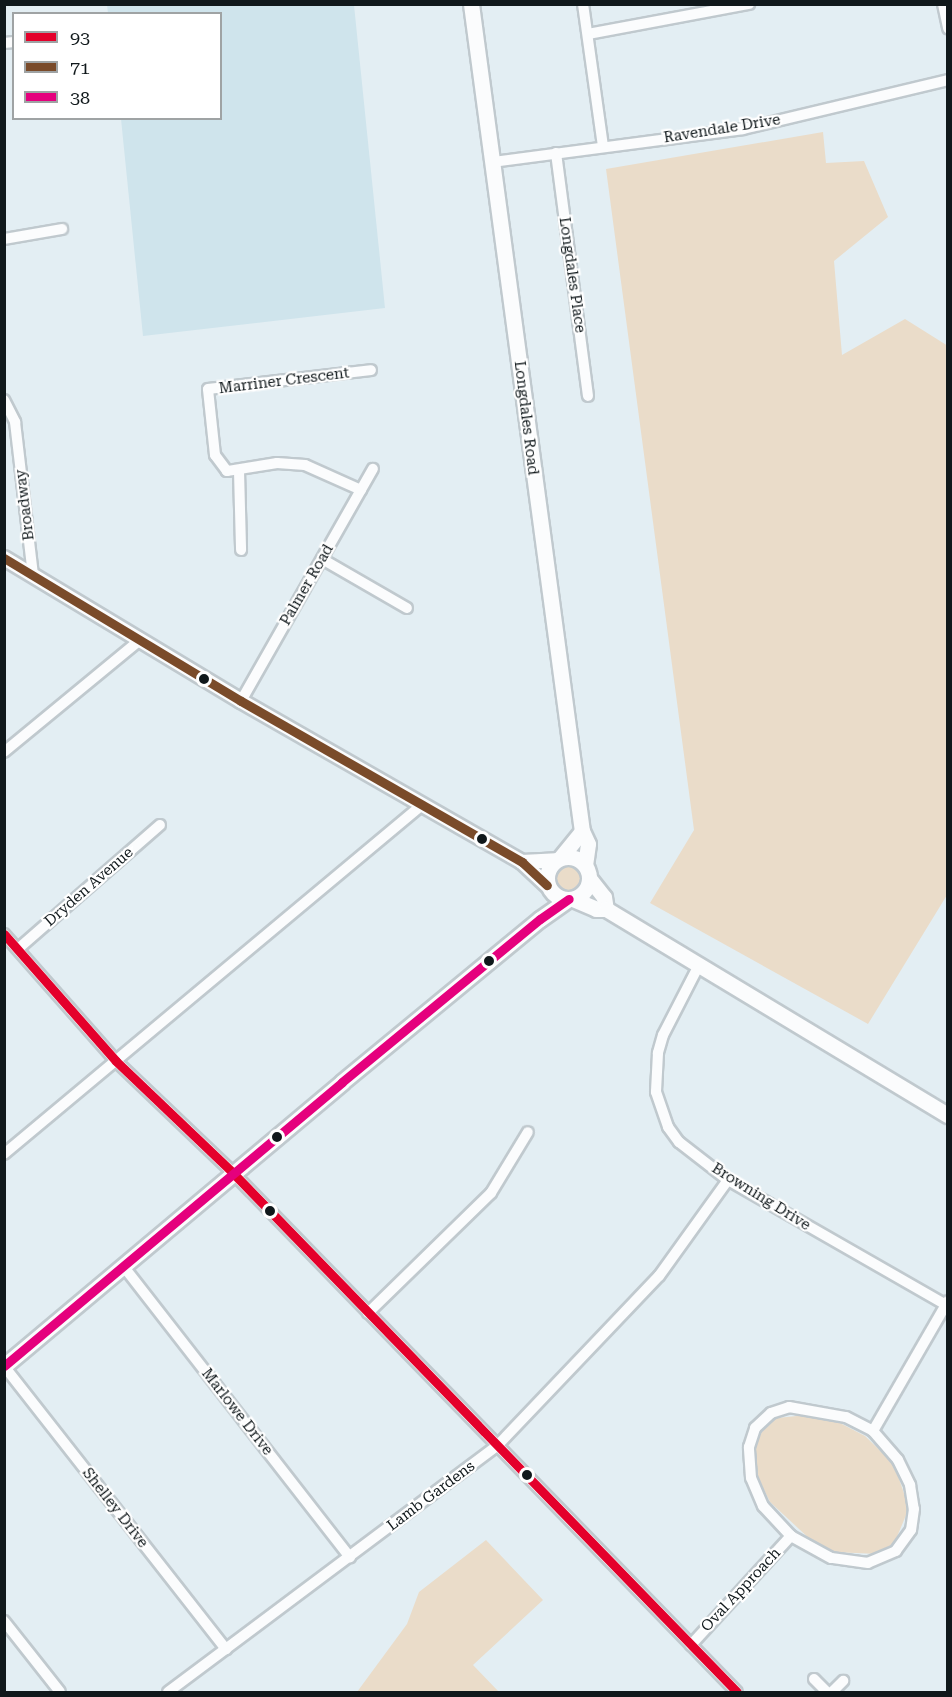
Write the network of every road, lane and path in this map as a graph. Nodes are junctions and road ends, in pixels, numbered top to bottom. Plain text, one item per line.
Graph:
1 (471, 4) edge
2 (584, 4) edge
3 (749, 4) edge
4 (943, 4) edge
5 (948, 28) edge
6 (588, 34) junction
7 (948, 81) edge
8 (603, 147) junction
9 (556, 153) junction
10 (493, 162) junction
11 (62, 229) dead end
12 (4, 239) edge
13 (371, 370) dead end
14 (588, 396) dead end
15 (4, 400) edge
16 (373, 469) dead end
17 (239, 471) junction
18 (361, 490) junction
19 (242, 550) dead end
20 (4, 558) edge
21 (322, 559) junction
22 (33, 575) junction
23 (407, 608) dead end
24 (140, 640) junction
25 (241, 701) junction
26 (4, 752) edge
27 (422, 805) junction
28 (160, 825) dead end
29 (582, 831) junction
30 (558, 859) junction
31 (522, 862) junction
32 (587, 872) junction
33 (548, 886) junction
34 (571, 899) junction
35 (606, 909) junction
36 (540, 919) junction
37 (4, 934) edge
38 (19, 948) junction
39 (698, 967) junction
40 (116, 1061) junction
41 (948, 1114) edge
42 (528, 1132) dead end
43 (4, 1154) edge
44 (233, 1173) junction
45 (728, 1180) junction
46 (124, 1267) junction
47 (947, 1304) edge
48 (368, 1313) junction
49 (4, 1366) edge
50 (873, 1431) junction
51 (497, 1446) junction
52 (791, 1536) junction
53 (350, 1557) junction
54 (4, 1621) edge
55 (691, 1645) junction
56 (226, 1649) junction
57 (814, 1679) dead end
58 (843, 1681) dead end
59 (60, 1692) edge
60 (168, 1692) edge
61 (736, 1692) edge
62 (827, 1692) edge
63 (832, 1692) edge

1 - 10 main road, Longdales Road
2 - 6 street
3 - 6 street
4 - 5 street
6 - 8 street
7 - 8 street, Ravendale Drive
8 - 9 street, Ravendale Drive
9 - 10 street, Ravendale Drive
9 - 14 street, Longdales Place
10 - 29 main road, Longdales Road
11 - 12 street
13 - 17 street, Marriner Crescent
15 - 22 street, Broadway
16 - 18 street, Palmer Road
17 - 18 street
17 - 19 street
18 - 21 street, Palmer Road
20 - 22 street
21 - 23 street
21 - 25 street, Palmer Road
22 - 24 street
24 - 25 street
24 - 26 street
25 - 27 street
27 - 31 street
27 - 40 street
28 - 38 street, Dryden Avenue
29 - 30 main road
29 - 32 main road, Longdales Road
30 - 31 street
30 - 32 main road
30 - 33 main road
31 - 33 street
32 - 34 main road
32 - 35 main road
33 - 34 main road
33 - 36 main road
34 - 35 main road
34 - 36 main road
35 - 39 main road
36 - 44 main road
37 - 38 street
38 - 40 street
39 - 41 main road
39 - 45 street, Browning Drive
40 - 43 street
40 - 44 street
42 - 48 street
44 - 46 main road
44 - 48 street
45 - 47 street, Browning Drive
45 - 51 street, Lamb Gardens
46 - 49 main road
46 - 53 street, Marlowe Drive
47 - 50 street
48 - 51 street
49 - 56 street, Shelley Drive
50 - 52 street
50 - 52 street
51 - 53 street, Lamb Gardens
51 - 55 street
52 - 55 street, Oval Approach
53 - 56 street, Lamb Gardens
54 - 59 street
55 - 61 street
56 - 60 street, Lamb Gardens
57 - 62 street
58 - 63 street

